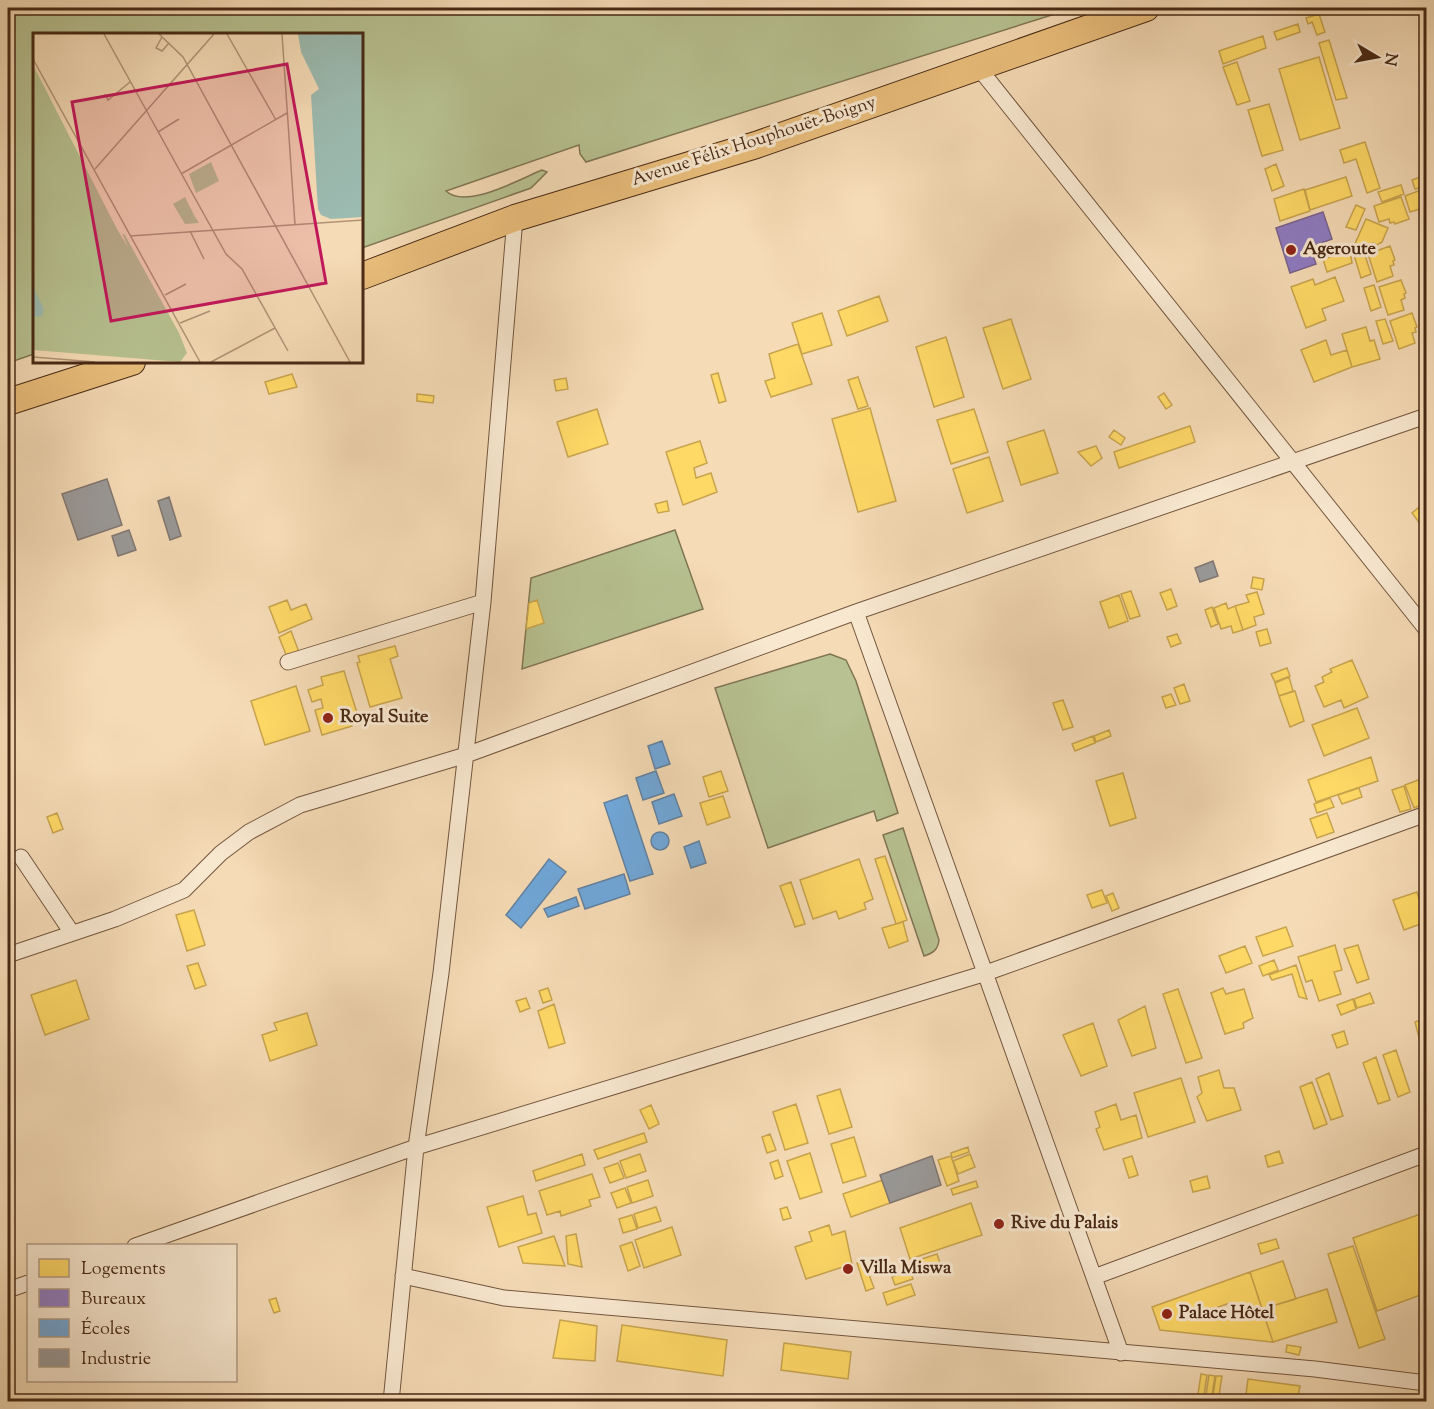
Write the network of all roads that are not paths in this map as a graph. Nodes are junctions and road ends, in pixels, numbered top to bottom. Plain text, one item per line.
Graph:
1 (1146, 8) edge
2 (978, 67) junction
3 (515, 218) junction
4 (363, 276) edge
5 (129, 363) edge
6 (8, 402) edge
7 (1426, 416) edge
8 (1295, 462) junction
9 (483, 602) junction
10 (856, 612) junction
11 (1426, 630) edge
12 (288, 662) dead end
13 (466, 755) junction
14 (1426, 814) edge
15 (21, 857) dead end
16 (72, 933) junction
17 (8, 955) edge
18 (986, 973) junction
19 (416, 1147) junction
20 (1426, 1154) edge
21 (138, 1244) edge
22 (403, 1276) junction
23 (1094, 1277) junction
24 (27, 1283) edge
25 (8, 1290) edge
26 (1121, 1353) junction
27 (1426, 1383) edge
28 (391, 1401) edge

1 - 2 highway, Avenue Félix Houphouët-Boigny
2 - 3 highway, Avenue Félix Houphouët-Boigny
2 - 8 street
3 - 4 highway, Avenue Félix Houphouët-Boigny
3 - 9 street
5 - 6 highway
7 - 8 street
8 - 10 street
8 - 11 street
9 - 12 street
9 - 13 street
10 - 13 street
10 - 18 street
13 - 16 street
13 - 19 street
14 - 18 street
15 - 16 street
16 - 17 street
18 - 19 street
18 - 23 street
19 - 21 street
19 - 22 street
20 - 23 street
22 - 26 street
22 - 28 street
23 - 26 street
24 - 25 street
26 - 27 street

